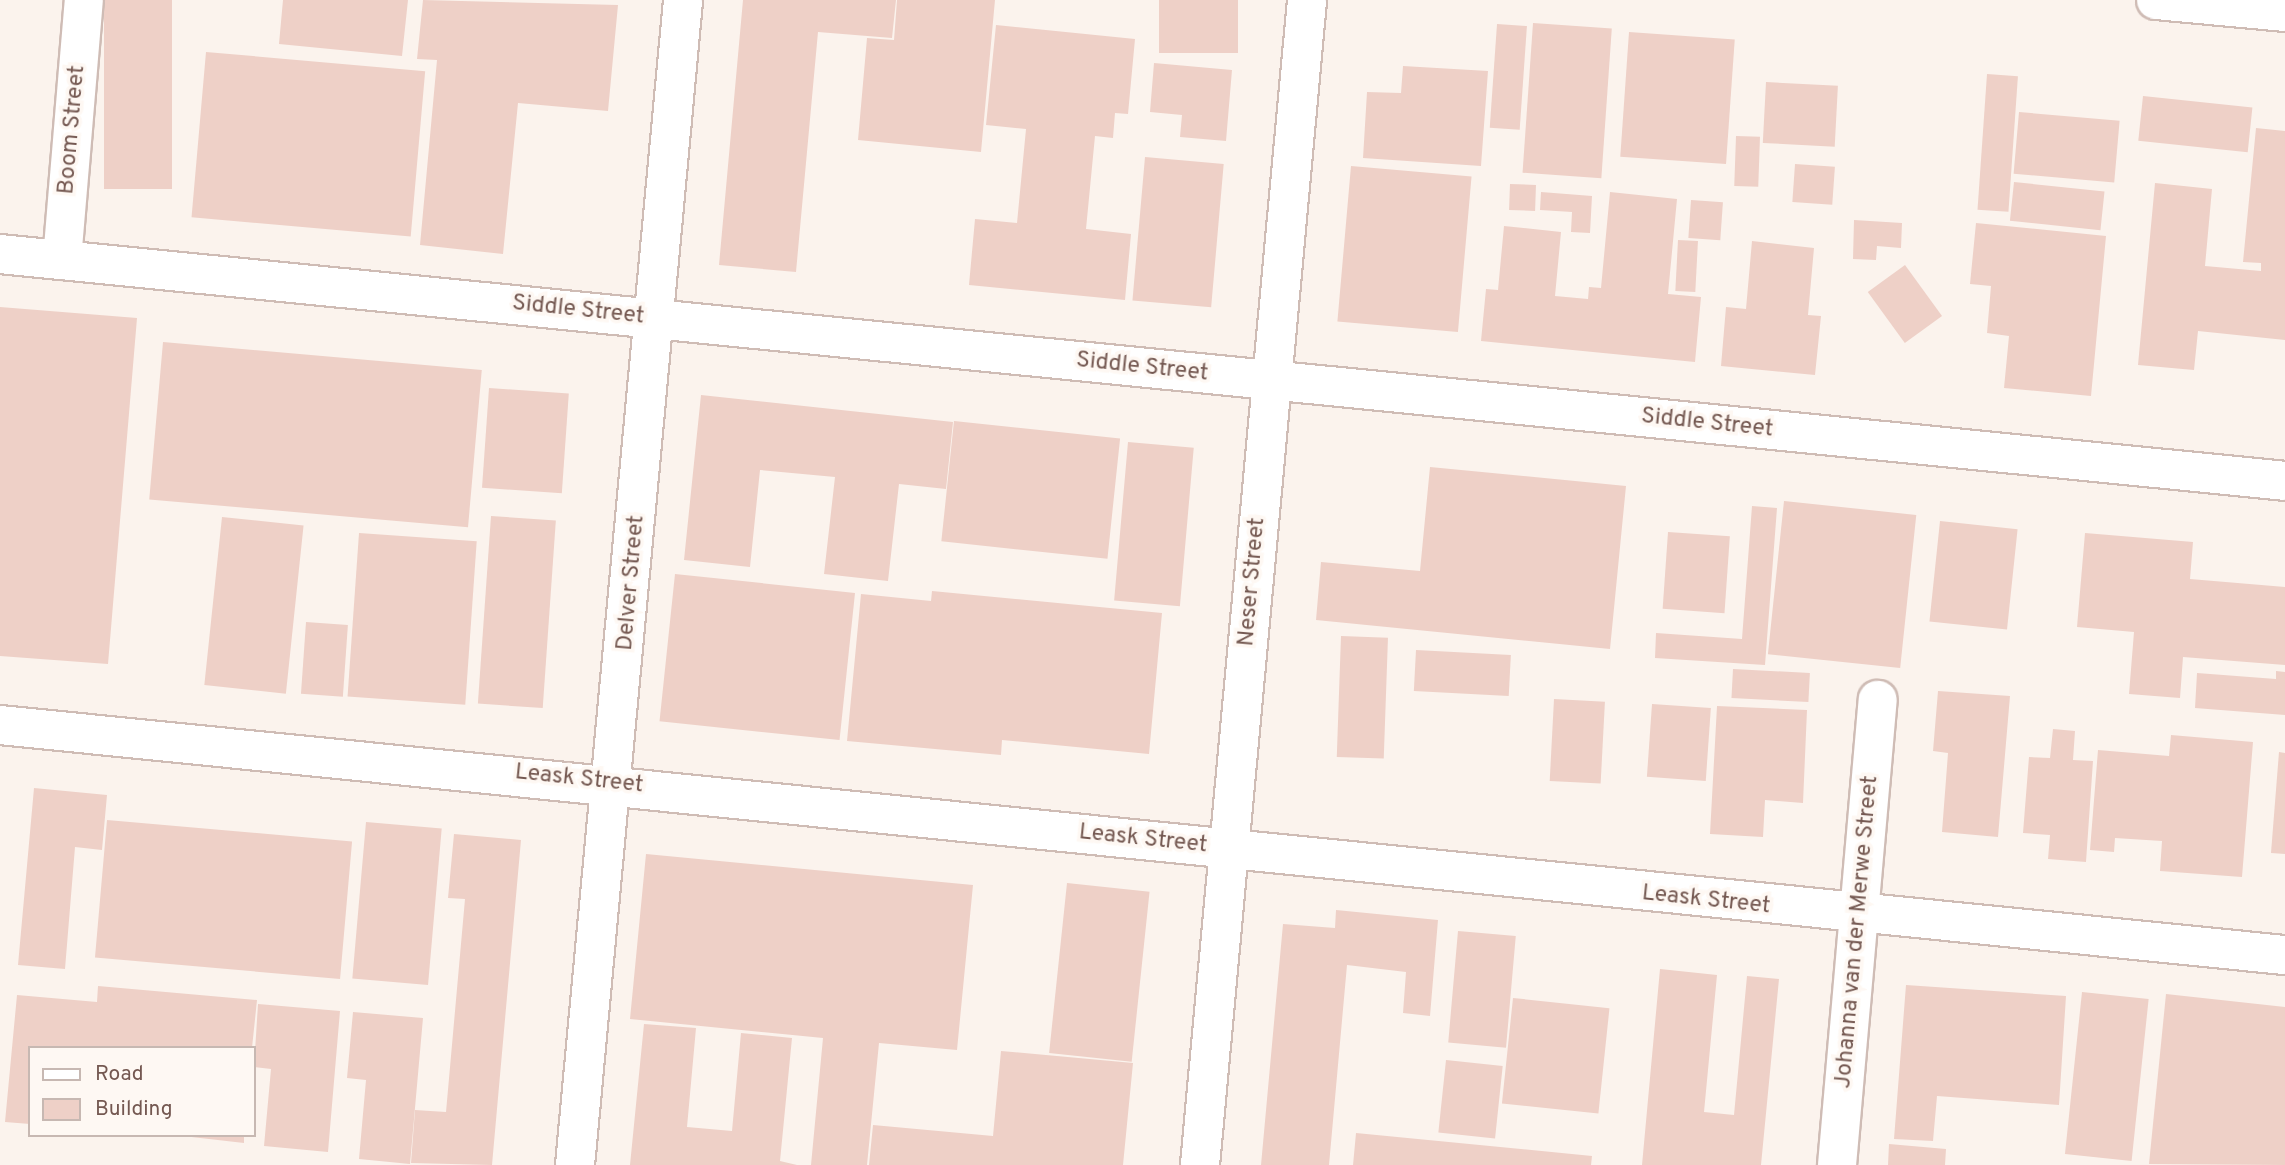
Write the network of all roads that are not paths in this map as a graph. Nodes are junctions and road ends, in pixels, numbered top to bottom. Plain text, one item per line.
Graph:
1 (84, 0) edge
2 (683, 0) edge
3 (1307, 0) edge
4 (2156, 0) edge
5 (2285, 12) edge
6 (0, 254) edge
7 (62, 260) junction
8 (657, 319) junction
9 (1272, 382) junction
10 (2285, 481) edge
11 (1878, 700) dead end
12 (0, 725) edge
13 (613, 784) junction
14 (1229, 849) junction
15 (1859, 917) junction
16 (2285, 955) edge
17 (575, 1165) edge
18 (1200, 1165) edge
19 (1838, 1165) edge

1 - 7 street, Boom Street
2 - 8 street, Delver Street
3 - 9 street, Neser Street
4 - 5 street
6 - 7 street, Siddle Street
7 - 8 street, Siddle Street
8 - 9 street, Siddle Street
8 - 13 street, Delver Street
9 - 10 street, Siddle Street
9 - 14 street, Neser Street
11 - 15 street, Johanna van der Merwe Street
12 - 13 street, Leask Street
13 - 14 street, Leask Street
13 - 17 street, Delver Street
14 - 15 street, Leask Street
14 - 18 street, Neser Street
15 - 16 street, Leask Street
15 - 19 street, Johanna van der Merwe Street

